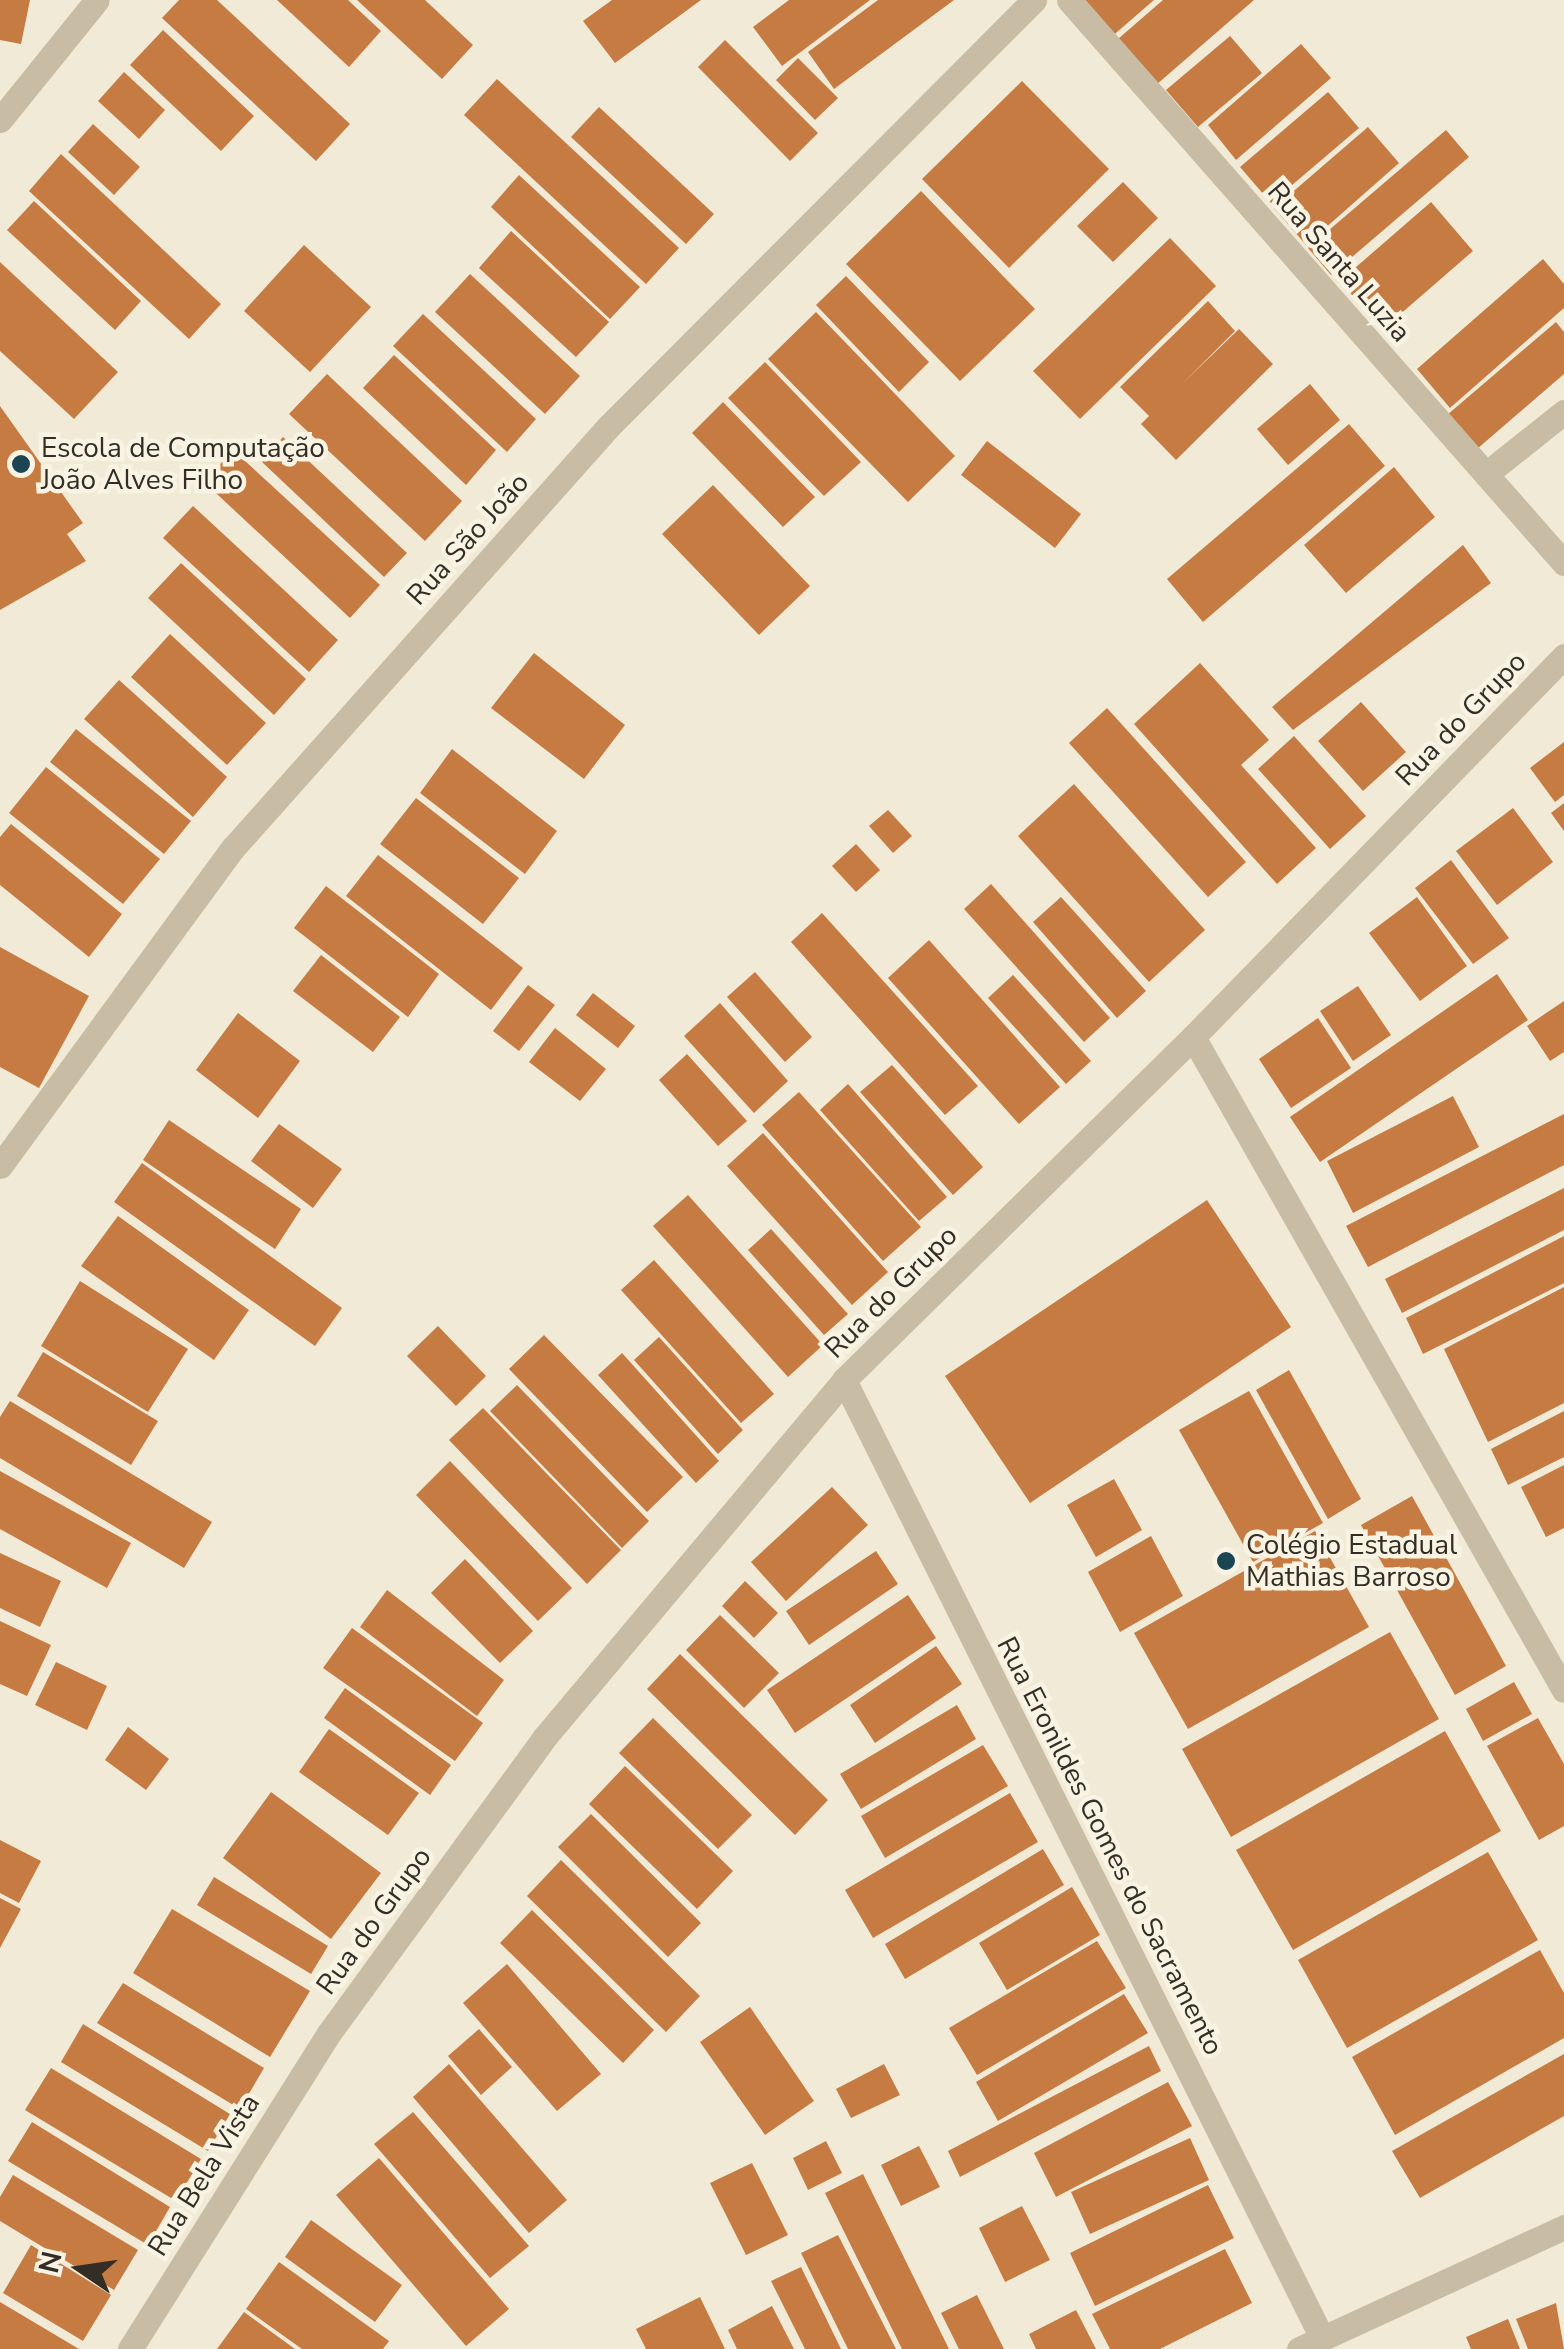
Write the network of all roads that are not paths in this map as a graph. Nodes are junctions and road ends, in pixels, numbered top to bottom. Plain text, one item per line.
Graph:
1 (97, 0) edge
2 (1034, 0) edge
3 (1069, 0) edge
4 (0, 120) edge
5 (1564, 412) edge
6 (1486, 474) junction
7 (1564, 564) edge
8 (1564, 656) edge
9 (1194, 1037) junction
10 (0, 1166) edge
11 (844, 1380) junction
12 (1564, 1690) edge
13 (329, 2033) joint
14 (1564, 2227) edge
15 (1311, 2344) edge
16 (130, 2349) edge

1 - 4 street
2 - 10 street, Rua São João
3 - 6 street, Rua Santa Luzia
5 - 6 street
6 - 7 street, Rua Santa Luzia
8 - 9 street, Rua do Grupo
9 - 11 street, Rua do Grupo
9 - 12 street
11 - 13 street, Rua do Grupo
11 - 15 street, Rua Eronildes Gomes do Sacramento
13 - 16 street, Rua Bela Vista
14 - 15 street

